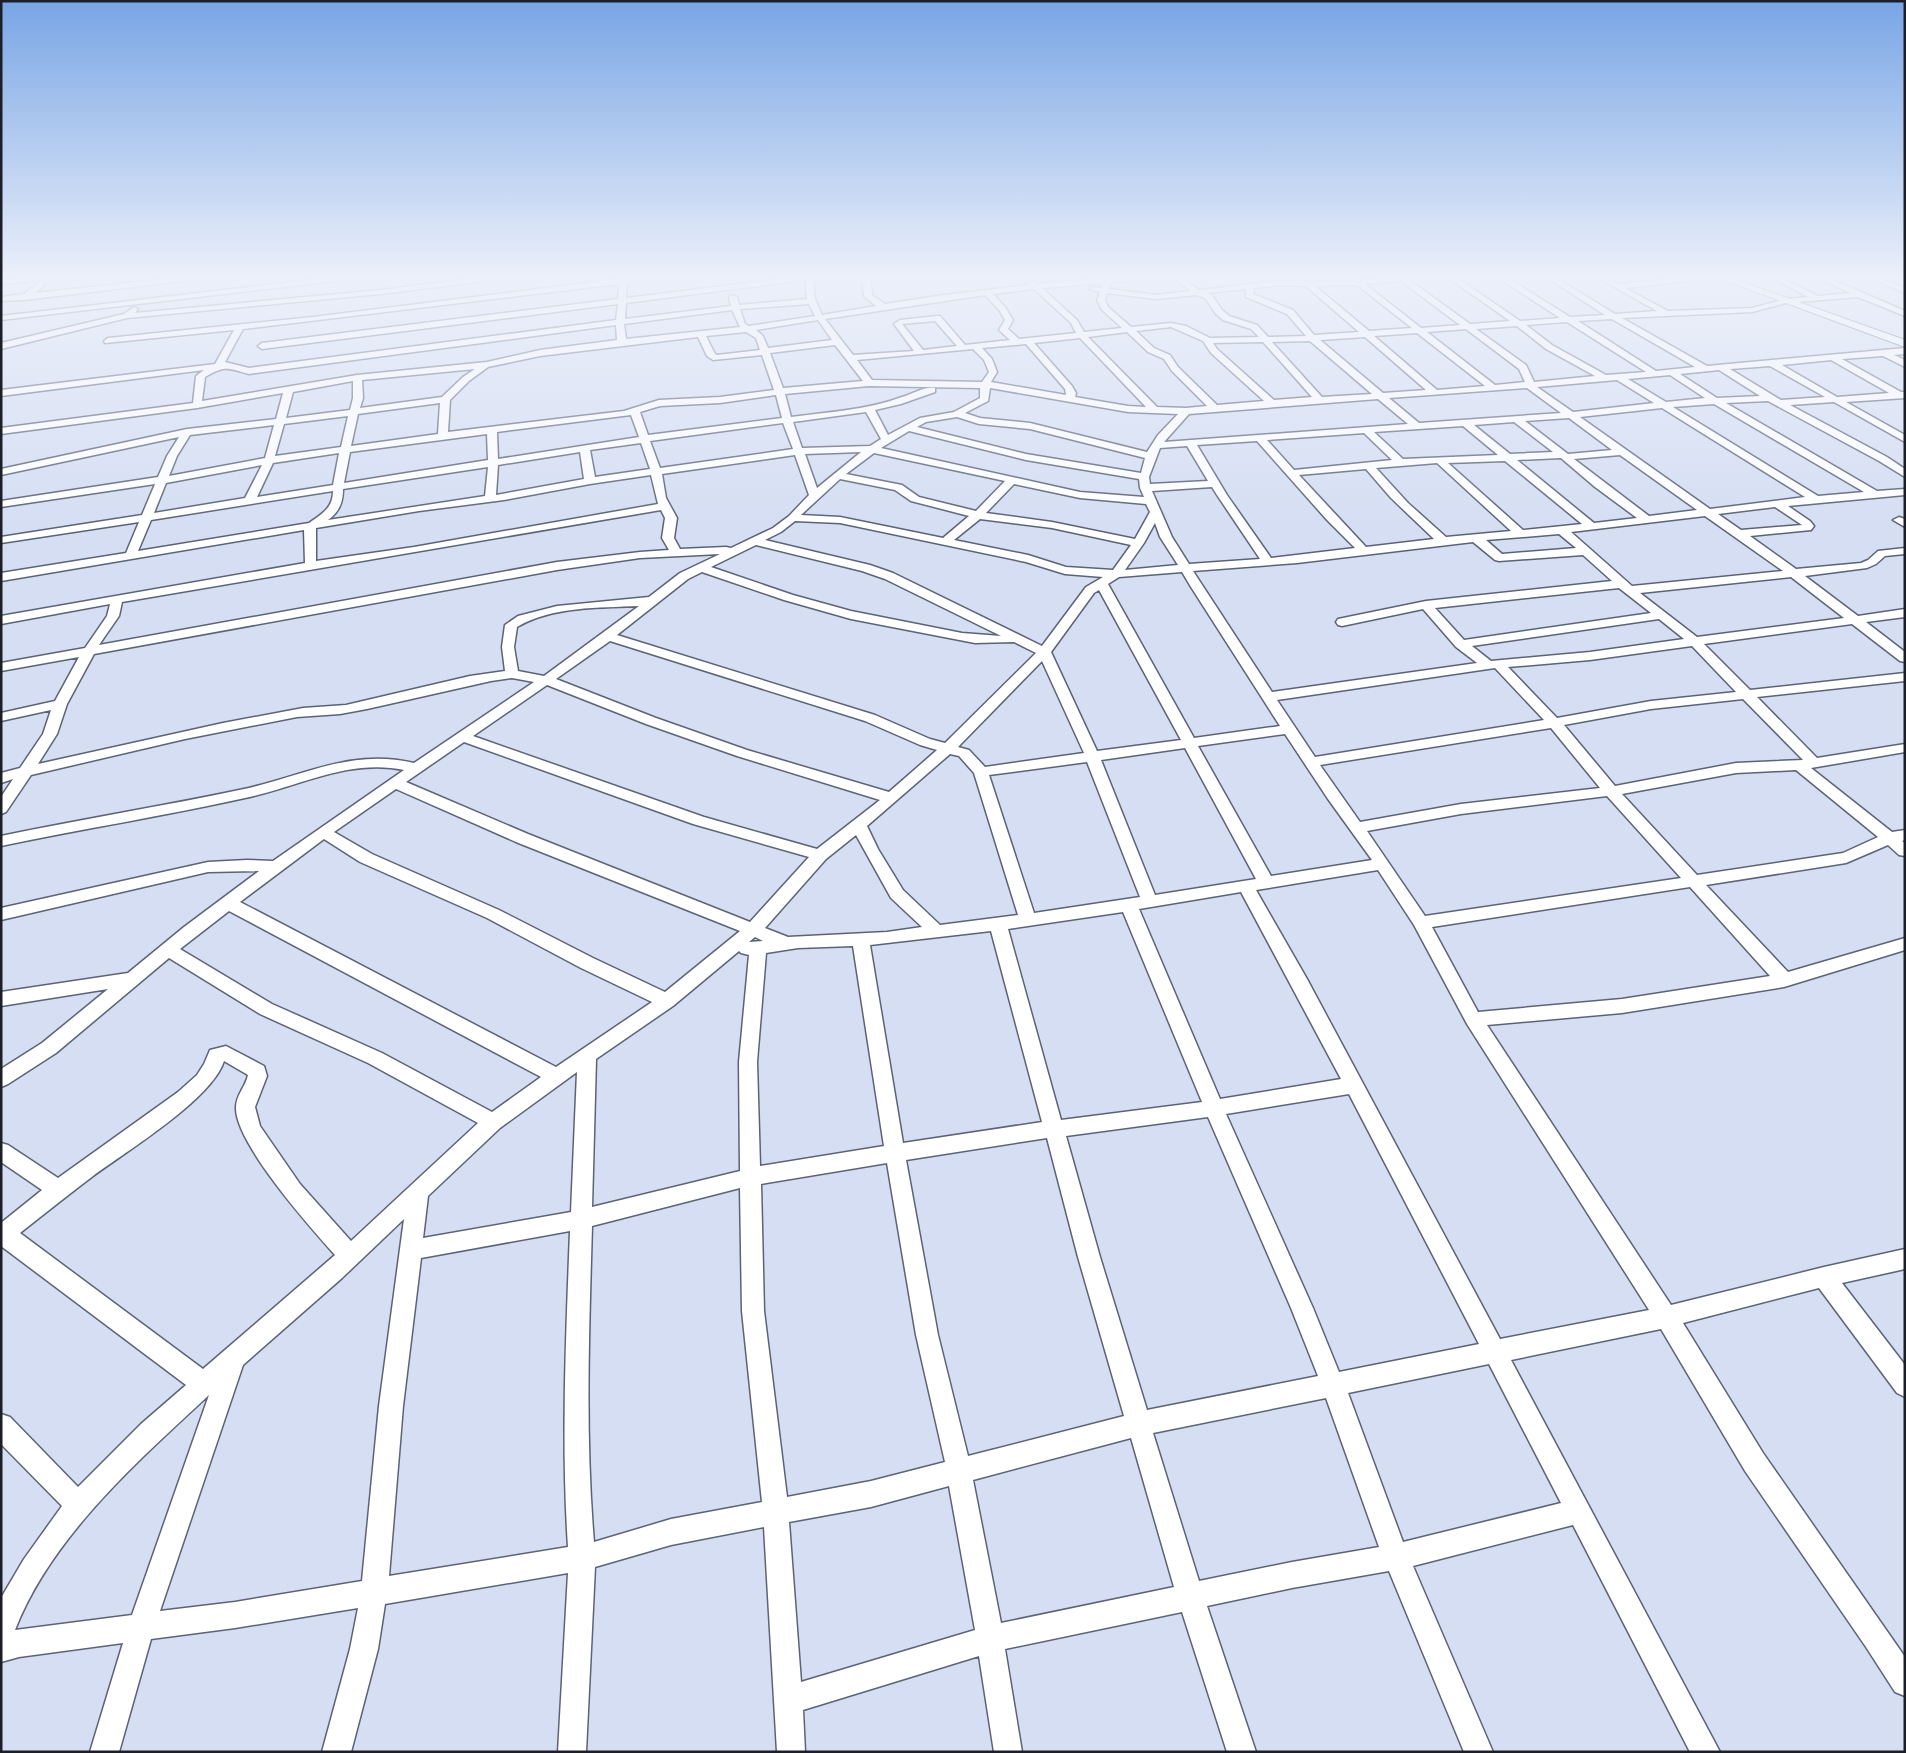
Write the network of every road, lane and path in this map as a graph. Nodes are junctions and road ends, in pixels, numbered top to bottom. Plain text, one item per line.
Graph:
1 (222, 361) edge
2 (343, 361) edge
3 (495, 361) edge
4 (508, 361) edge
5 (769, 361) edge
6 (853, 361) edge
7 (988, 361) edge
8 (1045, 361) edge
9 (1106, 361) edge
10 (1170, 361) edge
11 (1225, 361) edge
12 (1285, 361) edge
13 (1339, 361) edge
14 (1398, 361) edge
15 (1459, 361) edge
16 (1514, 361) edge
17 (1574, 361) edge
18 (1634, 361) edge
19 (1691, 361) edge
20 (1794, 361) edge
21 (1838, 361) edge
22 (1772, 363) junction
23 (219, 366) junction
24 (487, 366) junction
25 (1721, 368) junction
26 (1705, 369) junction
27 (1670, 371) junction
28 (323, 373) junction
29 (1654, 373) junction
30 (1617, 376) junction
31 (1603, 377) junction
32 (357, 378) junction
33 (869, 383) junction
34 (985, 385) junction
35 (1529, 385) junction
36 (946, 386) junction
37 (1493, 388) junction
38 (289, 390) junction
39 (780, 392) junction
40 (1, 393) edge
41 (1435, 393) junction
42 (1903, 396) edge
43 (1382, 397) junction
44 (445, 399) junction
45 (1070, 399) junction
46 (1834, 399) junction
47 (1714, 400) junction
48 (1775, 400) junction
49 (1320, 401) junction
50 (1272, 403) junction
51 (197, 405) junction
52 (1665, 405) junction
53 (869, 408) junction
54 (1214, 408) junction
55 (1155, 411) junction
56 (1186, 411) junction
57 (354, 412) junction
58 (635, 412) junction
59 (957, 414) junction
60 (1571, 415) junction
61 (1516, 419) junction
62 (787, 420) junction
63 (280, 421) junction
64 (1464, 422) junction
65 (1414, 426) junction
66 (907, 428) junction
67 (1365, 429) junction
68 (1, 431) edge
69 (492, 431) junction
70 (187, 432) junction
71 (443, 436) junction
72 (1259, 437) junction
73 (1905, 439) edge
74 (644, 440) junction
75 (886, 440) junction
76 (1190, 442) junction
77 (584, 449) junction
78 (872, 449) junction
79 (346, 450) junction
80 (1154, 450) junction
81 (798, 451) junction
82 (1622, 452) junction
83 (1564, 456) junction
84 (1506, 457) junction
85 (1898, 458) dead end
86 (1883, 459) junction
87 (269, 460) junction
88 (1440, 461) junction
89 (1400, 462) junction
90 (493, 463) junction
91 (1369, 465) junction
92 (1, 472) edge
93 (656, 472) junction
94 (1292, 473) junction
95 (1905, 474) edge
96 (838, 476) junction
97 (163, 480) junction
98 (590, 481) junction
99 (1011, 481) junction
100 (1215, 484) junction
101 (338, 486) junction
102 (1905, 492) edge
103 (1875, 494) junction
104 (1149, 495) junction
105 (815, 496) junction
106 (490, 499) junction
107 (1816, 499) junction
108 (249, 501) junction
109 (1, 504) edge
110 (1778, 504) junction
111 (665, 506) junction
112 (1708, 513) junction
113 (978, 515) junction
114 (147, 516) junction
115 (794, 518) junction
116 (1905, 518) edge
117 (1647, 520) junction
118 (1905, 524) edge
119 (310, 527) junction
120 (1592, 527) junction
121 (1562, 530) junction
122 (1521, 534) junction
123 (1739, 534) junction
124 (1477, 539) junction
125 (1, 540) edge
126 (753, 541) junction
127 (1443, 541) junction
128 (945, 542) junction
129 (1138, 543) junction
130 (738, 549) junction
131 (1363, 550) junction
132 (1587, 551) junction
133 (1905, 551) edge
134 (676, 552) junction
135 (131, 554) junction
136 (1268, 562) junction
137 (311, 565) junction
138 (700, 567) junction
139 (1186, 568) junction
140 (1794, 573) junction
141 (1, 577) edge
142 (1109, 579) junction
143 (1626, 587) junction
144 (116, 600) junction
145 (652, 601) junction
146 (1426, 605) junction
147 (1905, 613) edge
148 (1663, 615) junction
149 (1, 620) edge
150 (1857, 621) junction
151 (1342, 622) dead end
152 (608, 636) junction
153 (1015, 638) junction
154 (1695, 642) junction
155 (1461, 644) junction
156 (88, 652) junction
157 (1044, 652) junction
158 (1905, 658) edge
159 (1493, 665) junction
160 (1, 667) edge
161 (512, 674) junction
162 (1905, 677) edge
163 (546, 680) junction
164 (1747, 695) junction
165 (1269, 697) junction
166 (60, 704) junction
167 (1, 717) edge
168 (1554, 723) junction
169 (1289, 729) junction
170 (462, 737) junction
171 (1189, 743) junction
172 (949, 748) junction
173 (1905, 748) edge
174 (1091, 756) junction
175 (1312, 762) junction
176 (1806, 764) junction
177 (417, 768) junction
178 (27, 771) junction
179 (981, 772) junction
180 (1, 778) edge
181 (395, 783) junction
182 (1611, 791) junction
183 (892, 798) junction
184 (1, 809) edge
185 (858, 825) junction
186 (1358, 827) junction
187 (323, 832) junction
188 (1897, 837) edge
189 (1, 841) edge
190 (1905, 851) edge
191 (820, 855) junction
192 (1381, 864) junction
193 (277, 867) junction
194 (1692, 880) junction
195 (1256, 884) junction
196 (228, 903) junction
197 (1140, 903) junction
198 (1, 914) edge
199 (1028, 920) junction
200 (1421, 923) junction
201 (998, 924) junction
202 (937, 932) junction
203 (756, 938) junction
204 (861, 940) junction
205 (1905, 944) edge
206 (167, 949) junction
207 (131, 979) junction
208 (1784, 980) junction
209 (1, 999) edge
210 (667, 1001) junction
211 (1473, 1019) junction
212 (587, 1056) junction
213 (556, 1076) junction
214 (1, 1079) edge
215 (1353, 1085) junction
216 (1214, 1108) junction
217 (493, 1122) junction
218 (1055, 1128) junction
219 (1, 1151) edge
220 (895, 1153) junction
221 (750, 1177) junction
222 (58, 1190) junction
223 (418, 1194) junction
224 (582, 1219) junction
225 (3, 1235) edge
226 (412, 1250) junction
227 (350, 1256) junction
228 (1905, 1258) edge
229 (1824, 1277) junction
230 (1666, 1317) junction
231 (1494, 1352) junction
232 (234, 1357) junction
233 (204, 1384) junction
234 (1332, 1384) junction
235 (1905, 1385) edge
236 (1140, 1424) junction
237 (1, 1426) edge
238 (959, 1470) junction
239 (78, 1505) junction
240 (1580, 1511) junction
241 (776, 1512) junction
242 (582, 1558) junction
243 (1396, 1558) junction
244 (374, 1593) junction
245 (1190, 1597) junction
246 (141, 1627) junction
247 (1, 1632) edge
248 (990, 1639) junction
249 (1, 1648) edge
250 (1905, 1682) edge
251 (789, 1700) junction
252 (104, 1752) edge
253 (336, 1752) edge
254 (572, 1752) edge
255 (792, 1752) edge
256 (1008, 1752) edge
257 (1242, 1752) edge
258 (1480, 1752) edge
259 (1706, 1752) edge

1 - 23 street
2 - 28 street
3 - 24 street
4 - 24 street
5 - 39 street
6 - 33 street
7 - 34 street
8 - 45 street
9 - 55 street
10 - 54 street
11 - 50 street
12 - 49 street
13 - 43 street
14 - 41 street
15 - 37 street
16 - 35 street
17 - 31 street
18 - 29 street
19 - 26 street
20 - 22 street
21 - 42 street
22 - 25 street
22 - 46 street
23 - 28 street
23 - 40 street
23 - 51 street
24 - 32 street
24 - 44 street
25 - 26 street
25 - 48 street
26 - 27 street
27 - 29 street
27 - 47 street
28 - 32 street
28 - 38 street
29 - 30 street
30 - 31 street
30 - 52 street
31 - 35 street
32 - 57 street
33 - 36 street
33 - 39 street
34 - 36 street
34 - 45 street
34 - 59 street
35 - 37 street
35 - 60 street
36 - 53 street
37 - 41 street
38 - 51 street
38 - 63 street
39 - 58 street
39 - 62 street
41 - 43 street
42 - 46 street
43 - 49 street
43 - 65 street
44 - 57 street
44 - 71 street
45 - 55 street
46 - 48 street
46 - 73 street
47 - 48 street
47 - 52 street
47 - 103 street
48 - 86 street
49 - 50 street
50 - 54 street
51 - 68 street
52 - 60 street
52 - 107 street
53 - 62 street
53 - 75 street
54 - 56 street
55 - 56 street
56 - 80 street
57 - 63 street
57 - 79 street
58 - 69 street
58 - 74 street
59 - 66 street
59 - 80 street
60 - 61 street
60 - 82 street
61 - 64 street
61 - 83 street
62 - 74 street
62 - 81 street
63 - 70 street
63 - 87 street
64 - 65 street
64 - 84 street
65 - 67 street
66 - 75 street
66 - 104 street
67 - 72 street
67 - 89 street
69 - 71 street
69 - 90 street
70 - 92 street
70 - 97 street
71 - 79 street
72 - 76 street
72 - 94 street
74 - 77 street
74 - 93 street
75 - 78 street
76 - 80 street
76 - 100 street
77 - 90 street
77 - 98 street
78 - 81 street
78 - 96 street
78 - 99 street
79 - 87 street
79 - 101 street
80 - 104 street
81 - 93 street
81 - 105 street
82 - 83 street
82 - 112 street
83 - 84 street
83 - 117 street
84 - 88 street
84 - 120 street
85 - 86 street
86 - 95 street
87 - 97 street
87 - 108 street
88 - 89 street
88 - 122 street
89 - 91 street
90 - 101 street
90 - 106 street
91 - 94 street
91 - 127 street
93 - 98 street
93 - 111 street
94 - 131 street
96 - 105 street
96 - 113 street
97 - 109 street
97 - 114 street
98 - 106 street
99 - 104 street
99 - 113 street
100 - 104 street
100 - 136 street
101 - 108 street
101 - 119 street
102 - 103 street
103 - 107 street
104 - 129 street
104 - 139 street
105 - 115 street
106 - 119 street
107 - 110 street
108 - 114 street
110 - 112 street
110 - 123 street
111 - 134 street
111 - 137 street
112 - 117 street
112 - 123 street
113 - 128 street
113 - 129 street
114 - 125 street
114 - 135 street
115 - 126 street
115 - 128 street
116 - 118 street
117 - 120 street
119 - 135 street
119 - 137 street
120 - 121 street
121 - 122 street
121 - 132 street
122 - 124 street
123 - 140 street
124 - 127 street
124 - 132 street
126 - 130 street
126 - 153 street
127 - 131 street
128 - 142 street
129 - 142 street
130 - 134 street
130 - 138 street
131 - 136 street
132 - 143 street
133 - 140 street
134 - 156 street
135 - 141 street
136 - 139 street
137 - 144 street
138 - 145 street
138 - 153 street
139 - 142 street
139 - 165 street
140 - 143 street
140 - 150 street
142 - 157 street
142 - 171 street
143 - 146 street
143 - 148 street
144 - 149 street
144 - 156 street
145 - 152 street
145 - 161 street
146 - 151 street
146 - 155 street
147 - 150 street
148 - 154 street
148 - 155 street
150 - 154 street
150 - 158 street
152 - 163 street
152 - 172 street
153 - 157 street
154 - 159 street
154 - 164 street
155 - 159 street
156 - 160 street
156 - 166 street
157 - 172 street
157 - 174 street
159 - 165 street
159 - 168 street
161 - 163 street
161 - 178 street
162 - 164 street
163 - 170 street
163 - 183 street
164 - 168 street
164 - 176 street
165 - 169 street
166 - 167 street
166 - 178 street
168 - 175 street
168 - 182 street
169 - 171 street
169 - 175 street
170 - 177 street
170 - 191 street
171 - 174 street
171 - 195 street
172 - 179 street
172 - 183 street
173 - 176 street
174 - 179 street
174 - 197 street
175 - 186 street
176 - 182 street
176 - 188 street
177 - 181 street
177 - 189 street
178 - 180 street
178 - 184 street
179 - 199 street
181 - 187 street
181 - 203 street
182 - 186 street
182 - 194 street
183 - 185 street
185 - 191 street
185 - 202 street
186 - 192 street
187 - 193 street
187 - 210 street
188 - 190 street
188 - 194 street
191 - 203 street
192 - 195 street
192 - 200 street
193 - 196 street
193 - 198 street
194 - 200 street
194 - 208 street
195 - 197 street
195 - 215 street
196 - 206 street
196 - 213 street
197 - 199 street
197 - 216 street
199 - 201 street
200 - 211 street
201 - 202 street
201 - 218 street
202 - 204 street
203 - 204 street
203 - 210 street
203 - 221 street
204 - 220 street
205 - 208 street
206 - 207 street
206 - 217 street
207 - 209 street
207 - 214 street
208 - 211 street
210 - 212 street
211 - 230 street
212 - 213 street
212 - 224 street
213 - 217 street
215 - 216 street
215 - 231 street
216 - 218 street
216 - 234 street
217 - 223 street
218 - 220 street
218 - 236 street
219 - 222 street
220 - 221 street
220 - 238 street
221 - 224 street
221 - 241 street
222 - 225 street
222 - 227 street
223 - 226 street
223 - 227 street
224 - 226 street
224 - 242 street
225 - 233 street
226 - 244 street
227 - 232 street
228 - 229 street
229 - 230 street
229 - 235 street
230 - 231 street
230 - 250 street
231 - 234 street
231 - 240 street
232 - 233 street
232 - 246 street
233 - 239 street
234 - 236 street
234 - 243 street
236 - 238 street
236 - 245 street
237 - 239 street
238 - 241 street
238 - 248 street
239 - 247 street
240 - 243 street
240 - 259 street
241 - 242 street
241 - 251 street
242 - 244 street
242 - 254 street
243 - 245 street
243 - 258 street
244 - 246 street
244 - 253 street
245 - 248 street
245 - 257 street
246 - 249 street
246 - 252 street
248 - 251 street
248 - 256 street
251 - 255 street

